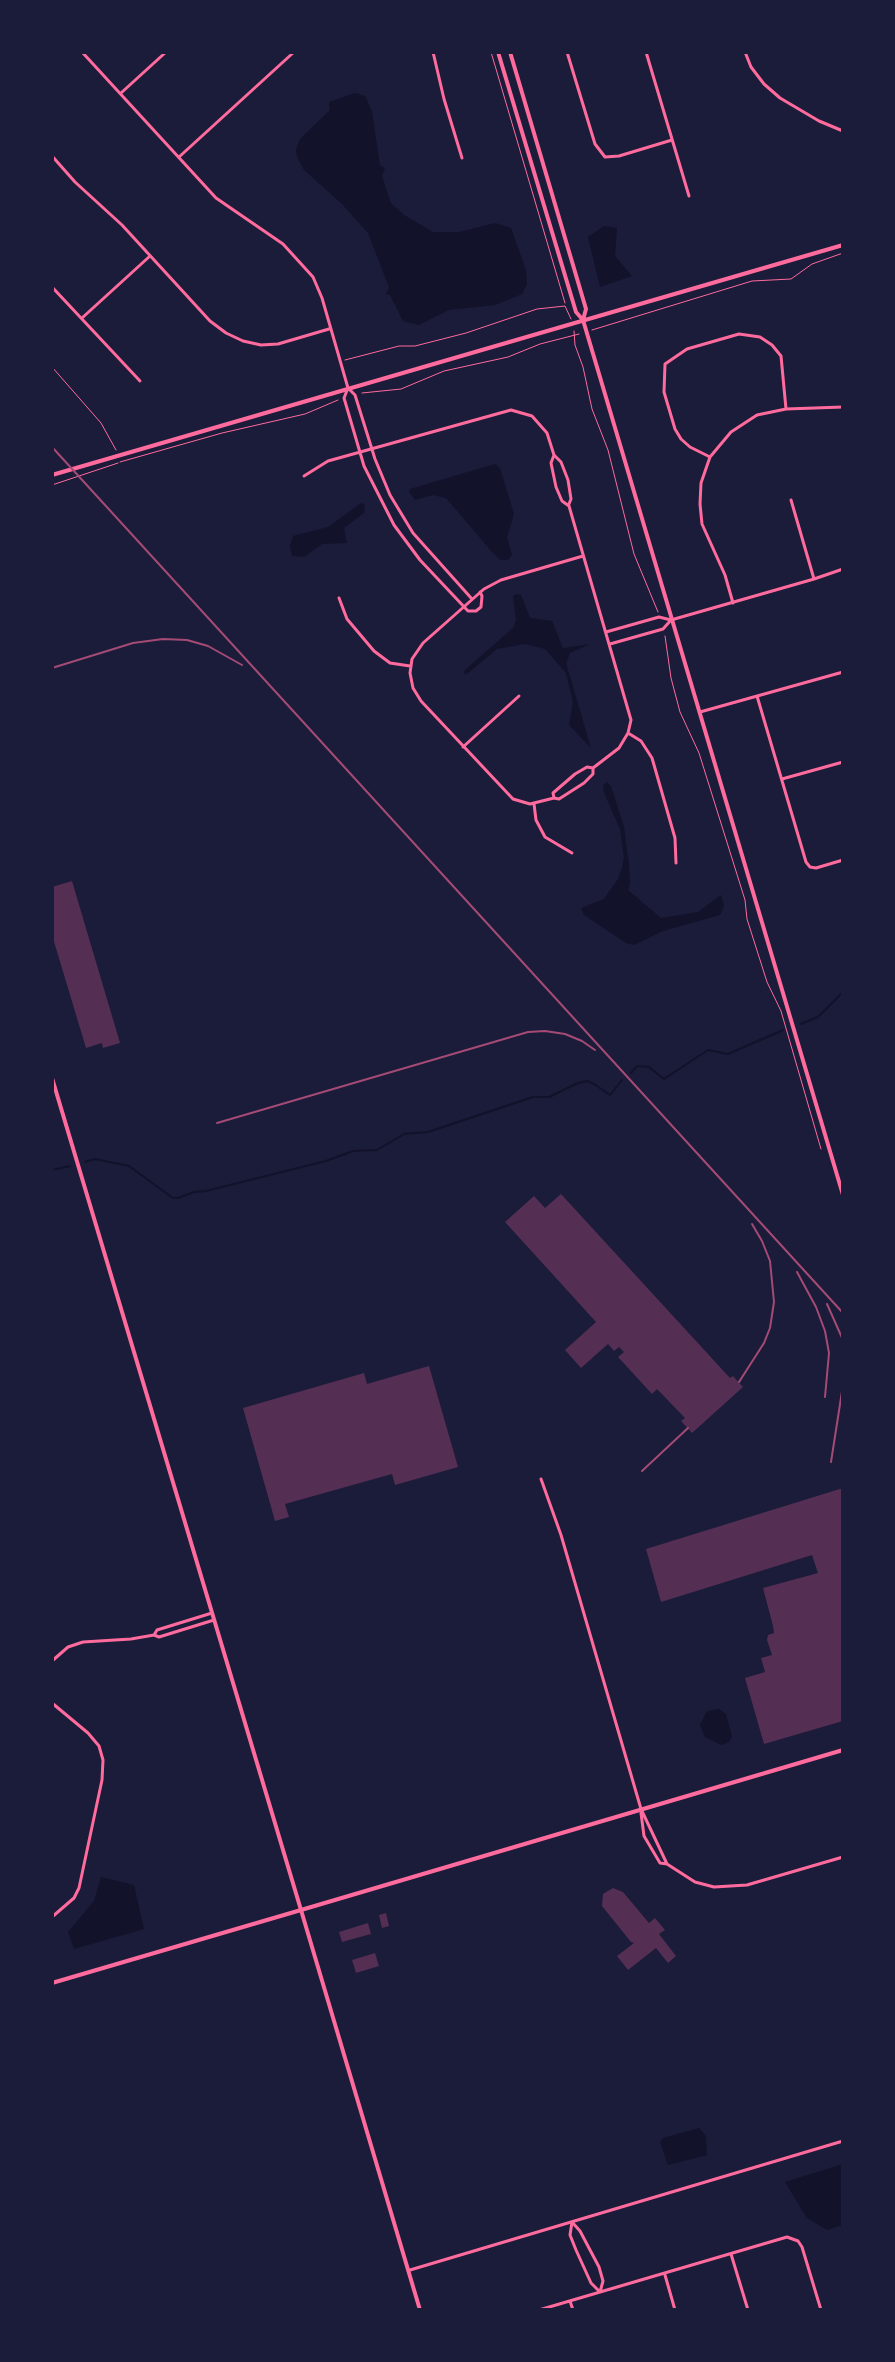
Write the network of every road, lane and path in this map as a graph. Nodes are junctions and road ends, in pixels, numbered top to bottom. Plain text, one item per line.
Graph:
1 (82, 52) edge
2 (166, 52) edge
3 (294, 52) edge
4 (440, 52) edge
5 (491, 52) edge
6 (498, 52) edge
7 (510, 52) edge
8 (567, 52) edge
9 (646, 52) edge
10 (745, 52) edge
11 (433, 53) edge
12 (120, 93) junction
13 (843, 131) edge
14 (672, 140) junction
15 (52, 156) edge
16 (179, 157) junction
17 (462, 158) dead end
18 (689, 196) dead end
19 (843, 245) edge
20 (843, 253) edge
21 (150, 256) junction
22 (52, 287) edge
23 (565, 306) junction
24 (570, 316) dead end
25 (82, 318) junction
26 (583, 320) junction
27 (330, 329) junction
28 (573, 329) dead end
29 (593, 330) dead end
30 (576, 334) junction
31 (345, 360) dead end
32 (52, 367) edge
33 (140, 381) dead end
34 (348, 388) junction
35 (360, 394) dead end
36 (340, 400) dead end
37 (843, 407) edge
38 (786, 409) junction
39 (371, 449) junction
40 (116, 451) dead end
41 (360, 452) junction
42 (554, 455) junction
43 (710, 457) junction
44 (52, 475) edge
45 (304, 476) dead end
46 (52, 485) edge
47 (390, 495) junction
48 (791, 500) dead end
49 (380, 501) junction
50 (569, 506) junction
51 (413, 533) junction
52 (404, 539) junction
53 (583, 556) junction
54 (435, 559) junction
55 (427, 567) junction
56 (843, 569) edge
57 (814, 579) junction
58 (480, 592) junction
59 (339, 598) dead end
60 (472, 599) junction
61 (733, 603) junction
62 (463, 607) junction
63 (658, 613) dead end
64 (671, 620) junction
65 (606, 632) junction
66 (665, 634) dead end
67 (610, 644) junction
68 (410, 666) junction
69 (843, 672) edge
70 (519, 696) dead end
71 (757, 696) junction
72 (698, 713) junction
73 (628, 733) junction
74 (463, 747) junction
75 (843, 762) edge
76 (593, 768) junction
77 (782, 779) junction
78 (554, 798) junction
79 (534, 804) junction
80 (572, 853) dead end
81 (843, 860) edge
82 (676, 863) dead end
83 (52, 1078) edge
84 (821, 1149) dead end
85 (843, 1195) edge
86 (541, 1479) dead end
87 (213, 1616) junction
88 (52, 1661) edge
89 (52, 1703) edge
90 (843, 1750) edge
91 (641, 1809) junction
92 (843, 1857) edge
93 (667, 1864) junction
94 (301, 1910) junction
95 (52, 1917) edge
96 (52, 1983) edge
97 (843, 2141) edge
98 (572, 2222) junction
99 (731, 2254) junction
100 (408, 2271) junction
101 (664, 2274) junction
102 (600, 2292) junction
103 (570, 2301) junction
104 (420, 2310) edge
105 (539, 2310) edge
106 (573, 2310) edge
107 (675, 2310) edge
108 (748, 2310) edge
109 (821, 2310) edge

1 - 12 street
2 - 12 street
3 - 16 street
4 - 11 street
5 - 23 path
6 - 26 street
7 - 26 street
8 - 14 street
9 - 14 street
10 - 13 street
11 - 17 street
12 - 16 street
14 - 18 street
15 - 21 street
16 - 27 street
19 - 26 street
20 - 29 path
21 - 25 street
21 - 27 street
22 - 25 street
23 - 24 path
23 - 31 path
25 - 33 street
26 - 34 street
26 - 64 street
27 - 34 street
28 - 30 path
30 - 35 path
30 - 63 path
32 - 40 path
34 - 39 street
34 - 41 street
34 - 44 street
36 - 46 path
37 - 38 street
38 - 43 street
38 - 43 street
39 - 41 street
39 - 42 street
39 - 47 street
41 - 45 street
41 - 49 street
42 - 50 street
42 - 50 street
43 - 61 street
47 - 49 street
47 - 51 street
48 - 57 street
49 - 52 street
50 - 53 street
51 - 52 street
51 - 54 street
52 - 55 street
53 - 58 street
53 - 65 street
54 - 55 street
54 - 60 street
55 - 62 street
56 - 57 street
57 - 61 street
58 - 60 street
58 - 62 street
59 - 68 street
60 - 62 street
61 - 64 street
62 - 68 street
64 - 65 street
64 - 67 street
64 - 72 street
65 - 67 street
66 - 84 path
67 - 73 street
68 - 74 street
69 - 71 street
70 - 74 street
71 - 72 street
71 - 77 street
72 - 85 street
73 - 76 street
73 - 82 street
74 - 79 street
75 - 77 street
76 - 78 street
76 - 78 street
77 - 81 street
78 - 79 street
79 - 80 street
83 - 87 street
86 - 91 street
87 - 88 street
87 - 94 street
89 - 95 street
90 - 91 street
91 - 93 street
91 - 93 street
91 - 94 street
92 - 93 street
94 - 96 street
94 - 100 street
97 - 98 street
98 - 100 street
98 - 102 street
98 - 102 street
99 - 101 street
99 - 108 street
99 - 109 street
100 - 104 street
101 - 102 street
101 - 107 street
102 - 103 street
103 - 105 street
103 - 106 street

